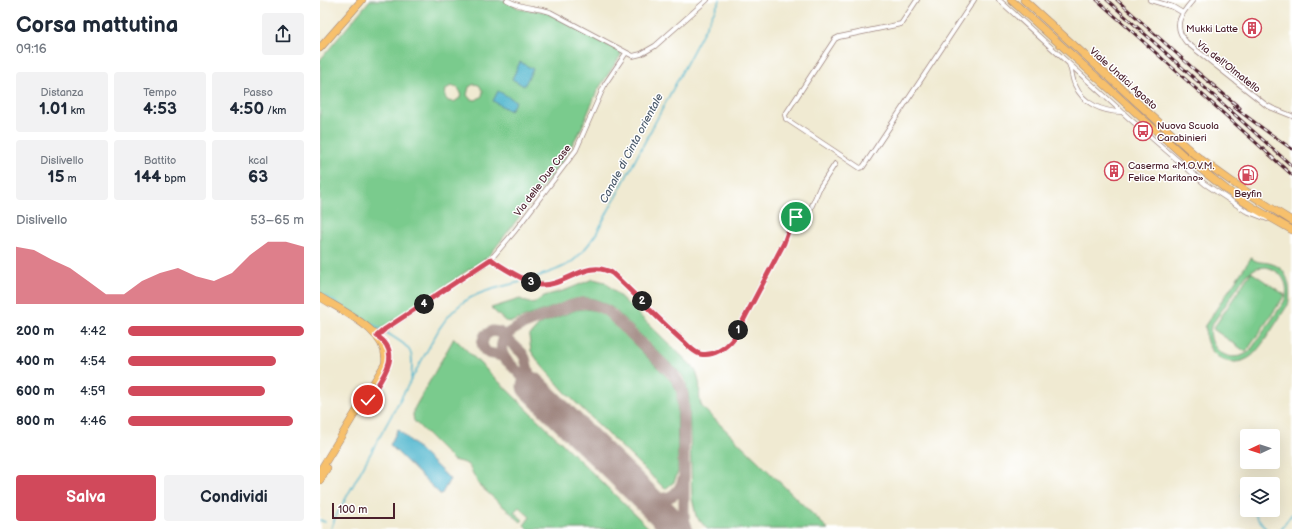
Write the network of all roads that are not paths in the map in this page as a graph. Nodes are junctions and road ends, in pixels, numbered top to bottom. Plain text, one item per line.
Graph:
1 (362, 0) edge
2 (507, 0) edge
3 (707, 0) edge
4 (916, 0) edge
5 (974, 0) edge
6 (999, 0) edge
7 (1005, 0) edge
8 (1011, 0) edge
9 (1024, 0) edge
10 (1150, 0) edge
11 (1193, 0) edge
12 (1023, 11) junction
13 (1183, 13) junction
14 (320, 48) edge
15 (626, 53) junction
16 (1068, 62) junction
17 (1136, 107) junction
18 (1122, 112) junction
19 (1292, 115) edge
20 (1127, 116) junction
21 (835, 164) dead end
22 (1292, 221) edge
23 (1282, 225) junction
24 (1292, 230) edge
25 (491, 259) junction
26 (320, 296) edge
27 (377, 336) junction
28 (320, 471) edge
29 (320, 480) edge

1 - 14 main road
2 - 15 street
3 - 15 street
4 - 5 street
6 - 16 street
7 - 12 street, Viale Undici Agosto
8 - 12 main road, Viale Undici Agosto
9 - 17 main road, Viale Undici Agosto
10 - 13 street
11 - 13 street
12 - 17 main road, Viale Undici Agosto
13 - 19 street, Via dell'Olmatello
15 - 25 street, Via delle Due Case
16 - 18 street
16 - 18 street
17 - 20 street
17 - 22 main road, Viale Undici Agosto
17 - 23 main road, Viale Undici Agosto
18 - 20 street
20 - 23 street
21 - 25 street
23 - 24 main road, Viale Undici Agosto
25 - 27 street, Via delle Due Case
26 - 27 main road
27 - 28 main road
27 - 29 main road

